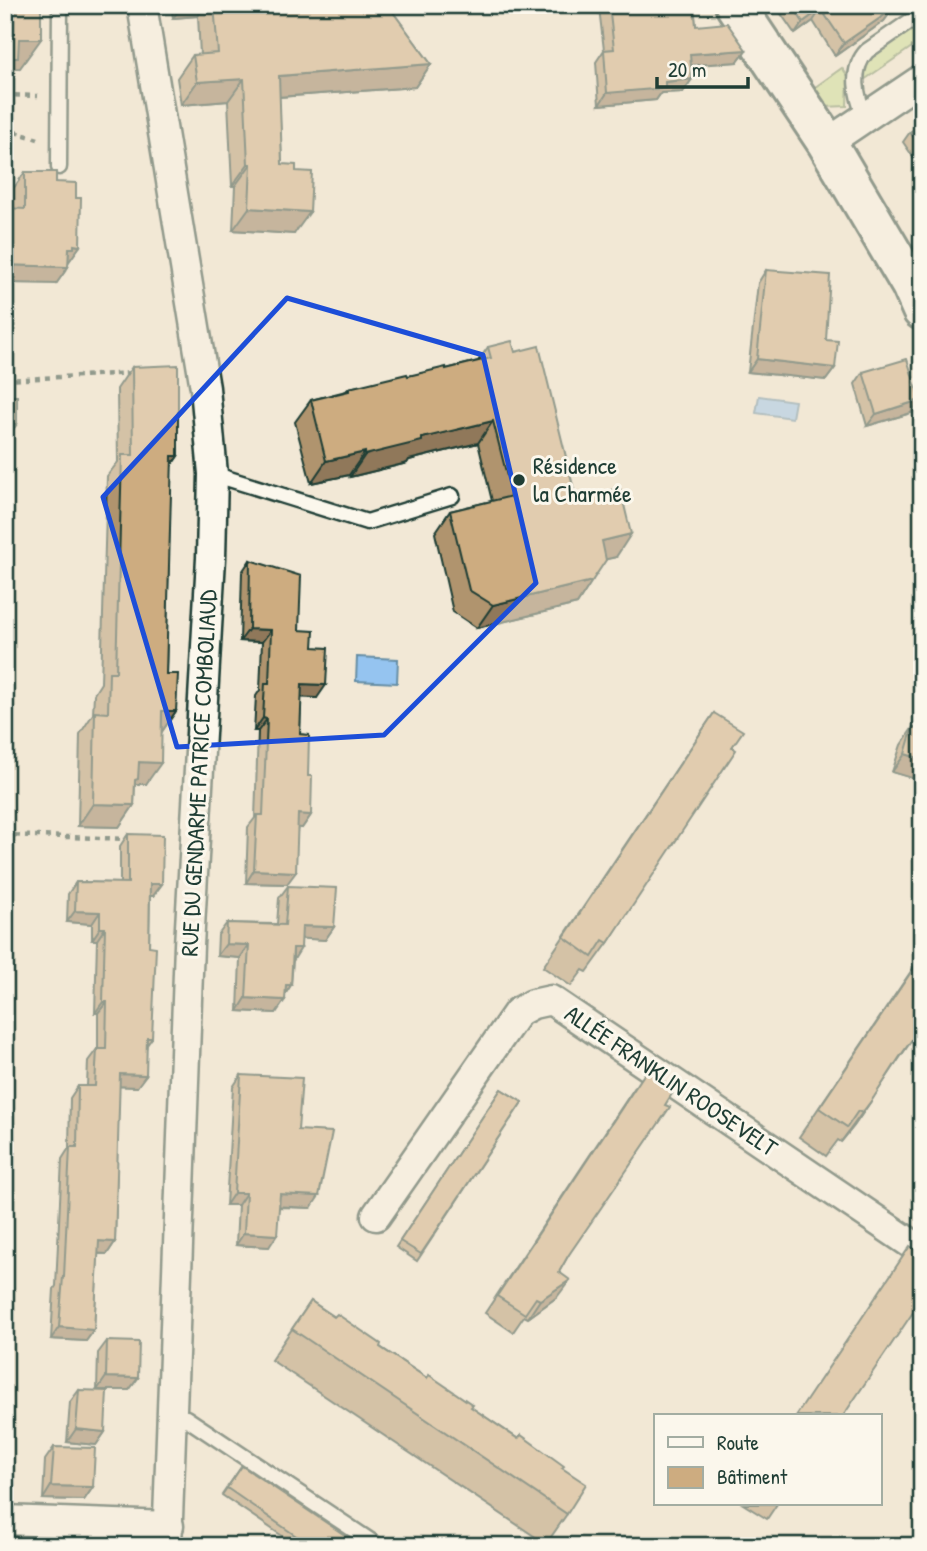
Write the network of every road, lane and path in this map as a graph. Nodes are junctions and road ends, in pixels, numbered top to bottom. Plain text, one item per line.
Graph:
1 (60, 5) edge
2 (142, 5) edge
3 (735, 5) edge
4 (922, 13) edge
5 (922, 79) edge
6 (5, 95) edge
7 (60, 97) junction
8 (865, 118) junction
9 (5, 129) edge
10 (827, 143) junction
11 (59, 146) junction
12 (59, 167) dead end
13 (922, 310) edge
14 (136, 373) edge
15 (5, 380) edge
16 (213, 474) junction
17 (452, 496) dead end
18 (5, 835) edge
19 (141, 839) edge
20 (376, 1216) dead end
21 (922, 1251) edge
22 (172, 1418) junction
23 (5, 1520) edge
24 (168, 1536) edge
25 (378, 1546) edge

1 - 7 lane
2 - 16 street, RUE DU GENDARME PATRICE COMBOLIAUD
3 - 10 main road
4 - 8 lane
5 - 8 street
6 - 7 path
7 - 11 lane
8 - 10 street
9 - 11 path
10 - 13 main road
11 - 12 lane
14 - 15 path
16 - 17 lane
16 - 22 street, RUE DU GENDARME PATRICE COMBOLIAUD
18 - 19 path
20 - 21 street, ALLÉE FRANKLIN ROOSEVELT
22 - 24 street, RUE DU GENDARME PATRICE COMBOLIAUD
22 - 25 lane
23 - 24 street

